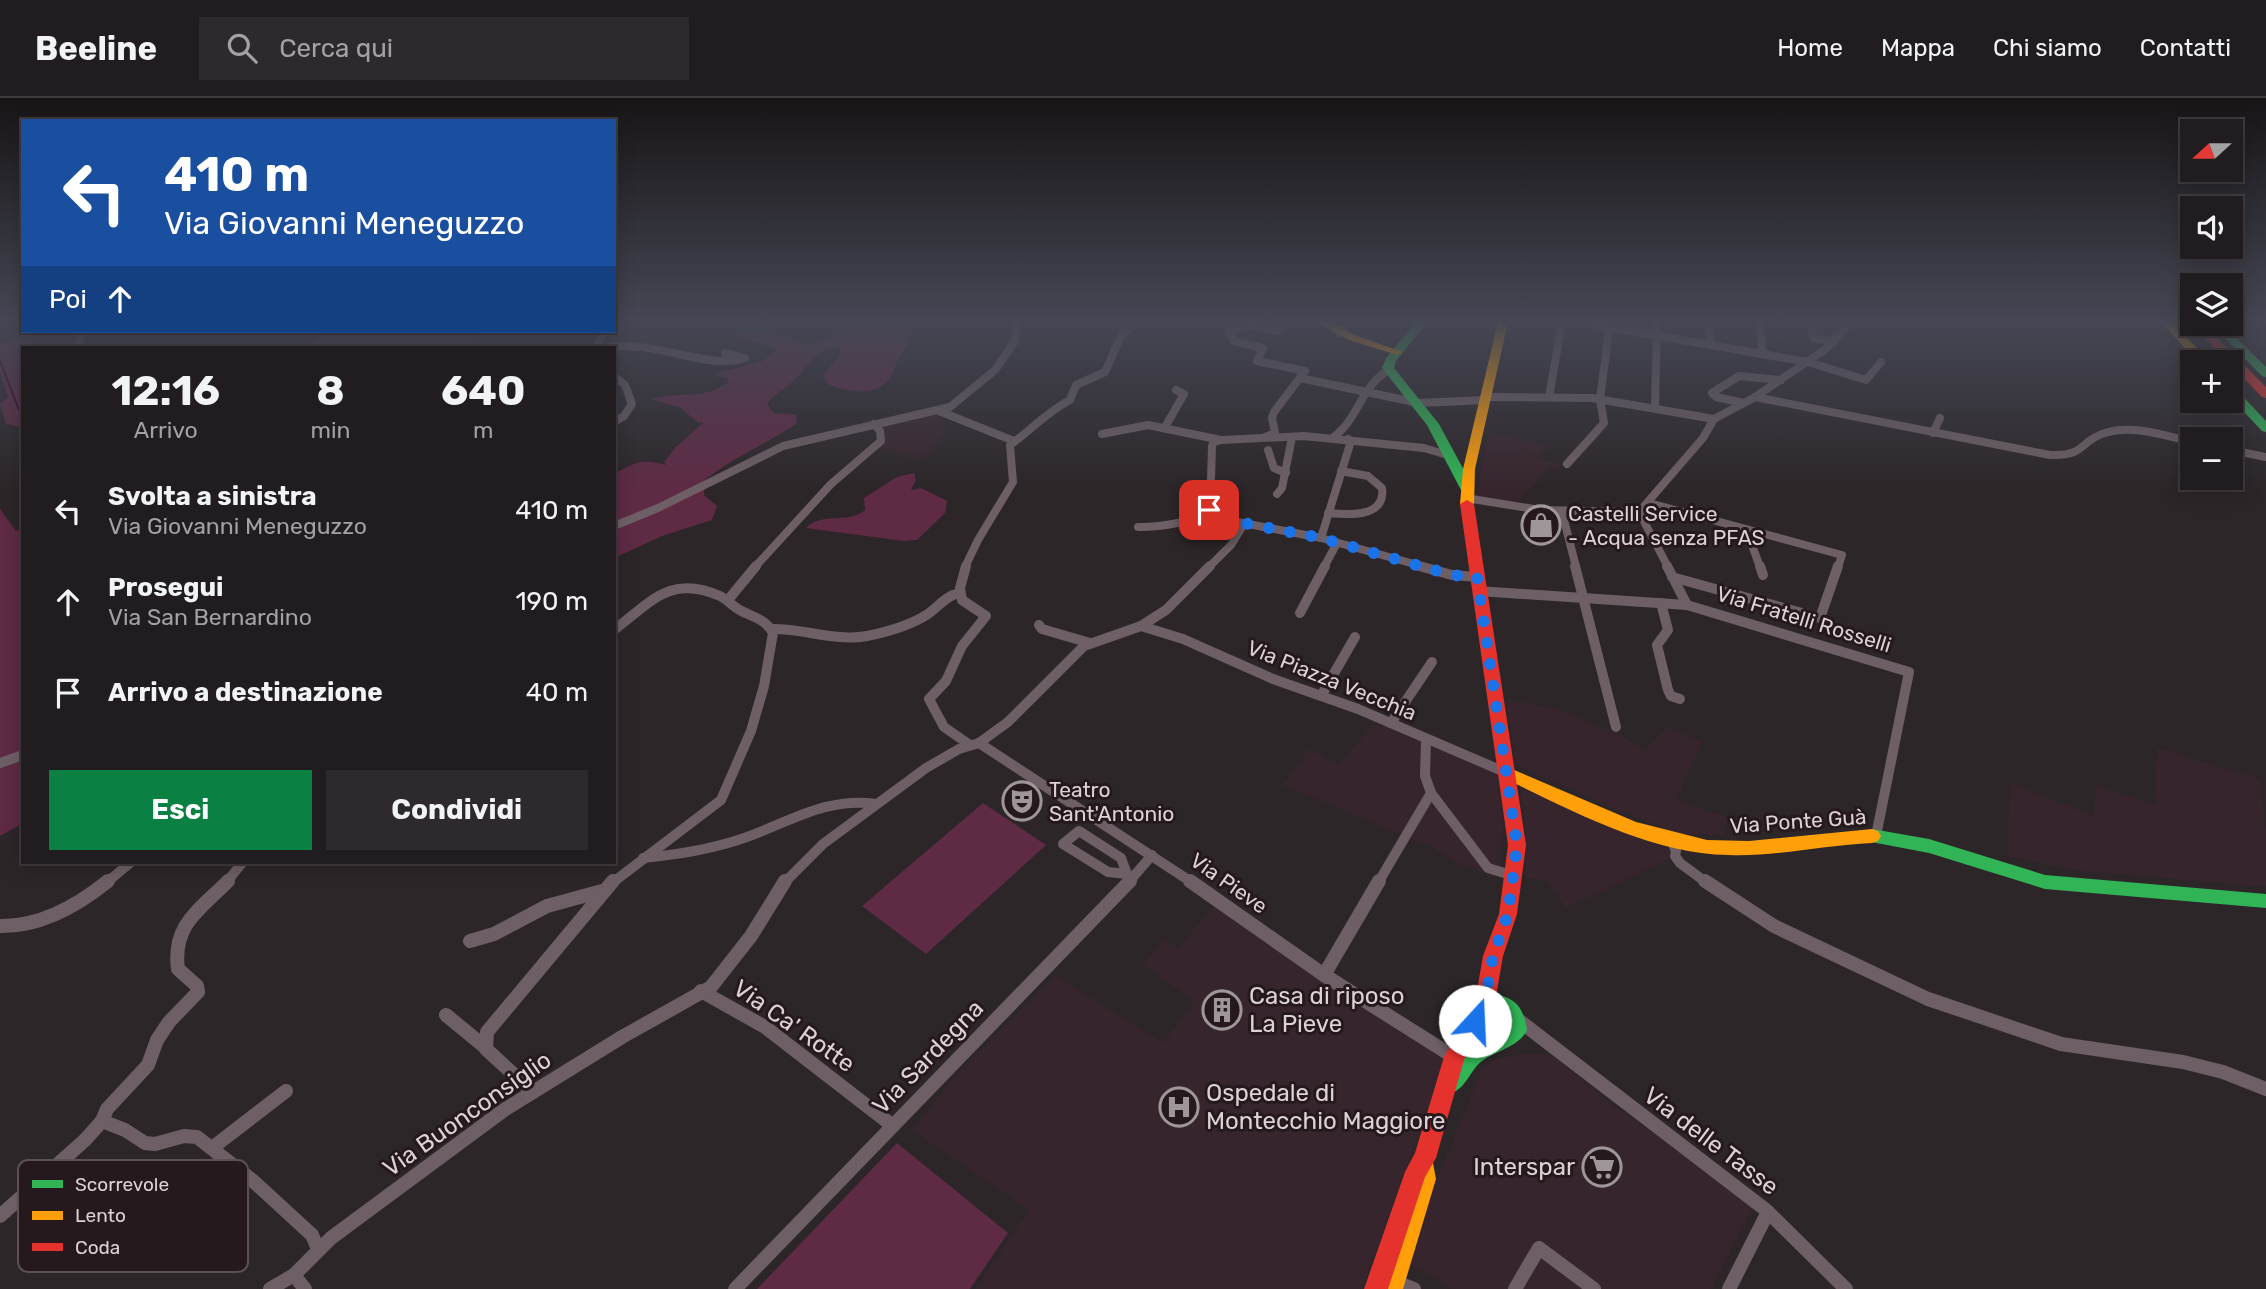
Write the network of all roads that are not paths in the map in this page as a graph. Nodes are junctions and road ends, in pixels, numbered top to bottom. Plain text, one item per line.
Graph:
1 (616, 378) edge
2 (986, 378) edge
3 (1093, 378) edge
4 (1300, 378) joint
5 (1378, 378) edge
6 (1398, 378) edge
7 (1492, 378) edge
8 (1552, 378) edge
9 (1603, 378) edge
10 (1656, 378) edge
11 (1736, 378) edge
12 (1756, 378) edge
13 (1785, 378) edge
14 (2250, 378) edge
15 (1781, 380) junction
16 (2243, 384) edge
17 (1176, 390) dead end
18 (1366, 392) junction
19 (2266, 394) edge
20 (1549, 397) junction
21 (1755, 397) junction
22 (1600, 399) junction
23 (1425, 402) junction
24 (1486, 403) junction
25 (1744, 403) junction
26 (2243, 404) edge
27 (1656, 408) junction
28 (2266, 408) edge
29 (939, 411) junction
30 (1940, 418) dead end
31 (1714, 419) junction
32 (616, 421) edge
33 (1273, 421) junction
34 (874, 424) junction
35 (1165, 428) junction
36 (2266, 428) edge
37 (1341, 433) junction
38 (1933, 433) junction
39 (1102, 434) dead end
40 (1292, 436) junction
41 (1304, 436) junction
42 (1264, 438) junction
43 (1329, 438) junction
44 (1221, 440) junction
45 (2180, 440) edge
46 (1014, 441) junction
47 (1352, 441) junction
48 (1443, 441) junction
49 (1424, 447) junction
50 (1268, 450) dead end
51 (2243, 452) edge
52 (1451, 456) junction
53 (2266, 457) edge
54 (1567, 464) dead end
55 (1341, 471) junction
56 (1286, 473) junction
57 (1277, 494) dead end
58 (1466, 494) junction
59 (1649, 503) junction
60 (1562, 512) junction
61 (1639, 512) junction
62 (1328, 513) junction
63 (1217, 518) junction
64 (1244, 524) junction
65 (616, 525) edge
66 (1138, 527) dead end
67 (1746, 529) junction
68 (1321, 538) junction
69 (1337, 542) junction
70 (1763, 575) dead end
71 (1672, 577) junction
72 (1478, 584) junction
73 (959, 593) junction
74 (1585, 598) junction
75 (728, 600) junction
76 (1661, 603) junction
77 (1687, 604) junction
78 (1300, 612) dead end
79 (1039, 625) dead end
80 (1141, 626) junction
81 (616, 628) edge
82 (772, 629) junction
83 (1355, 637) dead end
84 (1090, 643) junction
85 (1432, 662) dead end
86 (1321, 695) junction
87 (1680, 699) dead end
88 (1391, 723) junction
89 (1616, 727) dead end
90 (1426, 740) junction
91 (975, 744) junction
92 (21, 756) edge
93 (0, 763) edge
94 (1507, 773) junction
95 (1431, 793) junction
96 (876, 804) junction
97 (1876, 836) junction
98 (1671, 840) junction
99 (1152, 855) junction
100 (641, 859) junction
101 (129, 864) edge
102 (241, 864) edge
103 (1514, 876) junction
104 (1129, 877) junction
105 (605, 890) junction
106 (2266, 901) edge
107 (0, 926) edge
108 (470, 941) dead end
109 (1489, 973) junction
110 (1324, 975) junction
111 (701, 991) junction
112 (1485, 1002) junction
113 (446, 1015) dead end
114 (1514, 1019) junction
115 (1475, 1021) junction
116 (1501, 1039) junction
117 (485, 1047) junction
118 (1454, 1057) junction
119 (2266, 1088) edge
120 (1447, 1090) junction
121 (286, 1091) dead end
122 (533, 1092) junction
123 (102, 1121) junction
124 (893, 1126) junction
125 (212, 1148) junction
126 (1425, 1158) junction
127 (63, 1160) edge
128 (226, 1160) edge
129 (248, 1180) edge
130 (18, 1200) edge
131 (1768, 1212) junction
132 (0, 1216) edge
133 (318, 1249) junction
134 (294, 1275) junction
135 (1392, 1285) edge
136 (270, 1289) edge
137 (305, 1289) edge
138 (735, 1289) edge
139 (1376, 1289) edge
140 (1414, 1289) edge
141 (1515, 1289) edge
142 (1594, 1289) edge
143 (1729, 1289) edge
144 (1846, 1289) edge

1 - 32 street
2 - 29 street
3 - 46 street
4 - 18 street
4 - 33 street
5 - 18 street
6 - 23 main road
7 - 24 main road
8 - 20 street
9 - 22 street
10 - 27 street
11 - 25 street
12 - 15 street
13 - 15 street
14 - 19 main road
15 - 21 street
16 - 28 main road
17 - 35 street
18 - 23 street
18 - 37 street
20 - 22 street
20 - 24 street
21 - 25 street
21 - 38 street
22 - 27 street
22 - 54 street
23 - 24 street
23 - 48 main road
24 - 58 main road
25 - 31 street
26 - 36 main road
27 - 31 street
29 - 34 street
29 - 46 street
30 - 38 street
31 - 59 street
33 - 41 street
33 - 42 street
34 - 65 street
34 - 75 street
35 - 39 street
35 - 44 street
37 - 43 street
37 - 47 street
38 - 45 street
40 - 41 street
40 - 42 street
40 - 56 street
41 - 43 street
42 - 44 street
43 - 47 street
44 - 63 street
46 - 73 street
47 - 49 street
47 - 55 street
48 - 49 street
48 - 52 main road
49 - 52 street
50 - 56 street
51 - 53 street
52 - 58 main road
55 - 62 street
55 - 62 street
56 - 57 street
58 - 60 street
58 - 72 main road
59 - 61 street
59 - 67 street
60 - 61 street
60 - 74 street
61 - 71 street
62 - 68 street
63 - 64 street
63 - 66 street
64 - 68 street
64 - 80 street
67 - 70 street
67 - 71 street
68 - 69 street
69 - 72 street
69 - 78 street
71 - 77 street
72 - 74 street
72 - 94 main road
73 - 82 street
73 - 91 street, Via Pieve
74 - 76 street
74 - 89 street
75 - 81 street
75 - 82 street
76 - 77 street
76 - 87 street
77 - 97 street, Via Fratelli Rosselli
79 - 84 street
80 - 84 street
80 - 86 street, Via Piazza Vecchia
82 - 100 street
83 - 86 street
84 - 91 street, Via Buonconsiglio
85 - 88 street
86 - 88 street, Via Piazza Vecchia
88 - 90 street, Via Piazza Vecchia
90 - 94 street, Via Piazza Vecchia
90 - 95 street
91 - 96 street, Via Buonconsiglio
91 - 99 street, Via Pieve
92 - 93 street
94 - 98 main road, Via Ponte Guà
94 - 103 main road
95 - 103 street
95 - 110 street
96 - 100 street
96 - 111 street, Via Buonconsiglio
97 - 98 main road, Via Ponte Guà
97 - 106 main road, Via Ponte Guà
98 - 119 street
99 - 104 street, Via Sardegna
99 - 110 street, Via Pieve
100 - 105 street
101 - 107 street
102 - 123 street
103 - 109 main road
104 - 104 street
104 - 124 street, Via Sardegna
105 - 108 street
105 - 117 street
109 - 112 main road
109 - 114 main road
110 - 118 street, Via Pieve
111 - 122 street, Via Buonconsiglio
111 - 124 street, Via Ca' Rotte
112 - 114 main road
112 - 115 main road
113 - 117 street
114 - 116 main road
114 - 131 street, Via delle Tasse
115 - 116 main road
115 - 118 main road
116 - 120 main road
117 - 122 street
118 - 120 main road
120 - 126 main road
121 - 125 street
122 - 133 street, Via Buonconsiglio
123 - 125 street
123 - 127 street
124 - 138 street, Via Sardegna
125 - 128 street
126 - 135 main road
126 - 139 main road
129 - 133 street
130 - 132 street
131 - 143 street
131 - 144 street, Via delle Tasse
133 - 134 street, Via Buonconsiglio
134 - 136 street, Via Buonconsiglio
134 - 137 street
135 - 140 street
141 - 142 street

